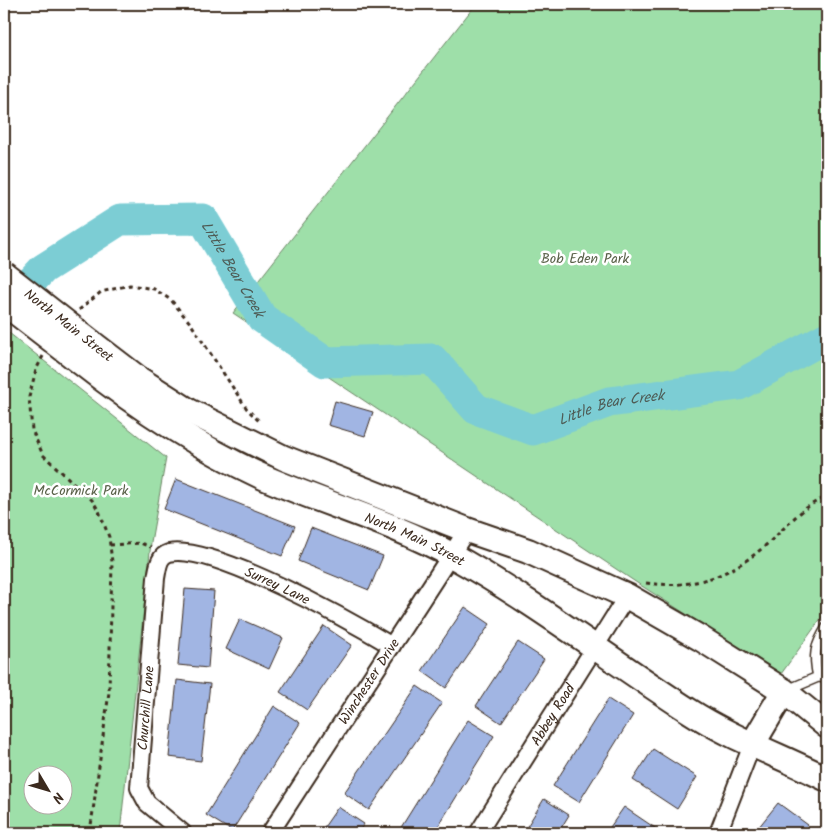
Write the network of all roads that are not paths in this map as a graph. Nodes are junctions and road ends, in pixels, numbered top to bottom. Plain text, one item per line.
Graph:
1 (4, 274) edge
2 (4, 303) edge
3 (85, 352) junction
4 (467, 530) junction
5 (451, 555) junction
6 (163, 558) joint
7 (627, 596) junction
8 (827, 627) edge
9 (392, 646) junction
10 (596, 646) junction
11 (823, 677) edge
12 (784, 691) junction
13 (827, 726) edge
14 (752, 745) junction
15 (827, 779) edge
16 (183, 833) edge
17 (270, 833) edge
18 (478, 833) edge
19 (718, 833) edge

1 - 3 main road, North Main Street, bridge
2 - 3 main road, North Main Street, bridge
3 - 4 main road, North Main Street
3 - 5 main road, North Main Street
4 - 5 street, Winchester Drive
4 - 7 main road, North Main Street
5 - 9 street, Winchester Drive
5 - 10 main road, North Main Street
6 - 9 street, Surrey Lane
6 - 16 street, Churchill Lane
7 - 10 street, Abbey Road
7 - 12 main road, North Main Street
8 - 11 lane
9 - 17 street, Winchester Drive
10 - 14 main road, North Main Street
10 - 18 street, Abbey Road
11 - 12 lane
12 - 13 main road, North Main Street
12 - 14 main road
14 - 15 main road, North Main Street
14 - 19 street

